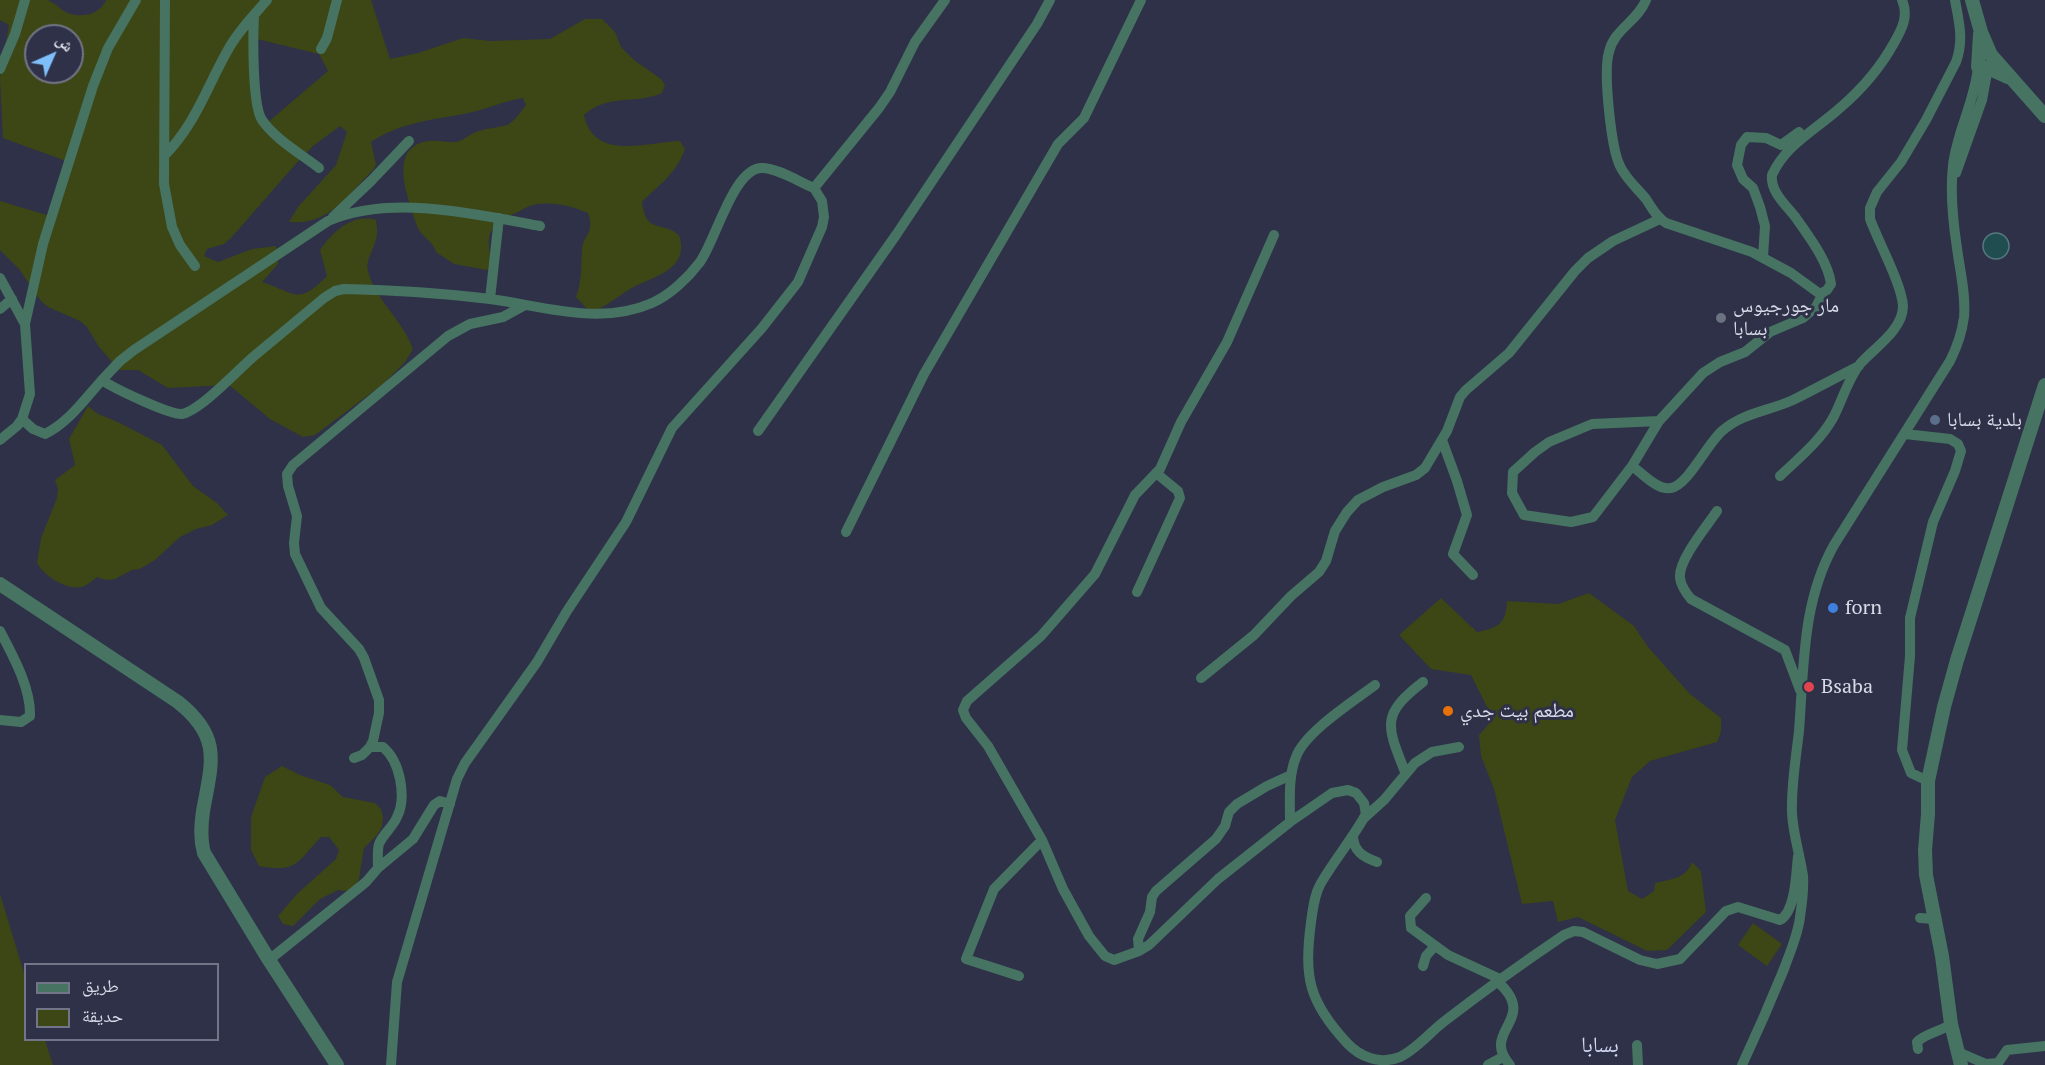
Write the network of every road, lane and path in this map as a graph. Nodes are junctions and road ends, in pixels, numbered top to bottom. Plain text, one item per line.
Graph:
1 (25, 0) edge
2 (136, 0) edge
3 (165, 0) edge
4 (267, 0) edge
5 (337, 0) edge
6 (945, 0) edge
7 (1050, 0) edge
8 (1141, 0) edge
9 (1646, 0) edge
10 (1902, 0) edge
11 (1955, 0) edge
12 (1972, 0) edge
13 (254, 15) junction
14 (321, 49) dead end
15 (1984, 61) junction
16 (0, 69) edge
17 (2045, 116) edge
18 (1814, 127) junction
19 (409, 141) dead end
20 (164, 156) junction
21 (319, 168) dead end
22 (814, 188) junction
23 (499, 218) junction
24 (1660, 219) junction
25 (328, 222) junction
26 (540, 226) dead end
27 (1274, 235) dead end
28 (1763, 257) junction
29 (195, 266) dead end
30 (0, 278) edge
31 (1823, 293) junction
32 (12, 299) junction
33 (490, 299) junction
34 (523, 306) junction
35 (0, 309) edge
36 (24, 324) junction
37 (1859, 366) junction
38 (102, 380) junction
39 (2045, 385) edge
40 (22, 419) junction
41 (1659, 421) junction
42 (758, 431) dead end
43 (1905, 434) junction
44 (0, 440) edge
45 (1442, 440) junction
46 (1632, 466) junction
47 (1156, 473) junction
48 (1779, 476) dead end
49 (1717, 511) dead end
50 (846, 532) dead end
51 (1473, 575) dead end
52 (0, 584) edge
53 (1137, 592) dead end
54 (0, 631) edge
55 (1201, 678) dead end
56 (1423, 682) dead end
57 (1375, 685) dead end
58 (1802, 693) junction
59 (0, 720) edge
60 (370, 747) junction
61 (1459, 747) dead end
62 (354, 758) dead end
63 (1406, 772) junction
64 (1292, 775) junction
65 (1928, 781) junction
66 (450, 804) junction
67 (1363, 819) junction
68 (1290, 822) junction
69 (1353, 834) junction
70 (1042, 840) junction
71 (1798, 856) junction
72 (1377, 861) dead end
73 (378, 868) junction
74 (1426, 898) dead end
75 (1435, 946) junction
76 (1139, 951) junction
77 (269, 960) junction
78 (1423, 966) dead end
79 (1019, 976) dead end
80 (1498, 980) junction
81 (1951, 1024) junction
82 (1636, 1045) dead end
83 (2045, 1046) edge
84 (1918, 1049) dead end
85 (1960, 1058) edge
86 (1507, 1061) edge
87 (337, 1065) edge
88 (391, 1065) edge
89 (1488, 1065) edge
90 (1638, 1065) edge
91 (1742, 1065) edge

1 - 16 street
2 - 36 street
3 - 20 street
4 - 13 street
5 - 14 street
6 - 22 street
7 - 42 street
8 - 50 street
9 - 24 street
10 - 18 street
11 - 37 street
12 - 15 street
13 - 20 street
13 - 21 street
15 - 17 street
15 - 43 street
18 - 28 street
18 - 31 street
19 - 25 street
20 - 29 street
22 - 34 street
22 - 66 street
23 - 25 street
23 - 26 street
23 - 33 street
24 - 28 street
24 - 45 street
25 - 38 street
27 - 47 street
28 - 31 street
30 - 32 street
31 - 41 street
32 - 35 street
32 - 36 street
33 - 34 street
33 - 38 street
34 - 60 street
36 - 40 street
37 - 46 street
37 - 48 street
38 - 40 street
39 - 65 street
40 - 44 street
41 - 46 street
41 - 46 street
43 - 58 street
43 - 65 street
45 - 51 street
45 - 55 street
47 - 53 street
47 - 70 street
49 - 58 street
52 - 77 street
54 - 59 street
56 - 63 street
57 - 64 street
58 - 71 street
60 - 62 street
60 - 73 street
61 - 63 street
63 - 67 street
64 - 68 street
64 - 76 street
65 - 81 street
66 - 73 street
66 - 88 street
67 - 68 street
67 - 69 street
68 - 76 street
69 - 72 street
69 - 80 street
70 - 76 street
70 - 79 street
71 - 80 street
71 - 91 street
73 - 77 street
74 - 75 street
75 - 78 street
75 - 80 street
77 - 87 street
80 - 86 street
81 - 84 street
81 - 85 street
82 - 90 street
83 - 85 street
86 - 89 street

